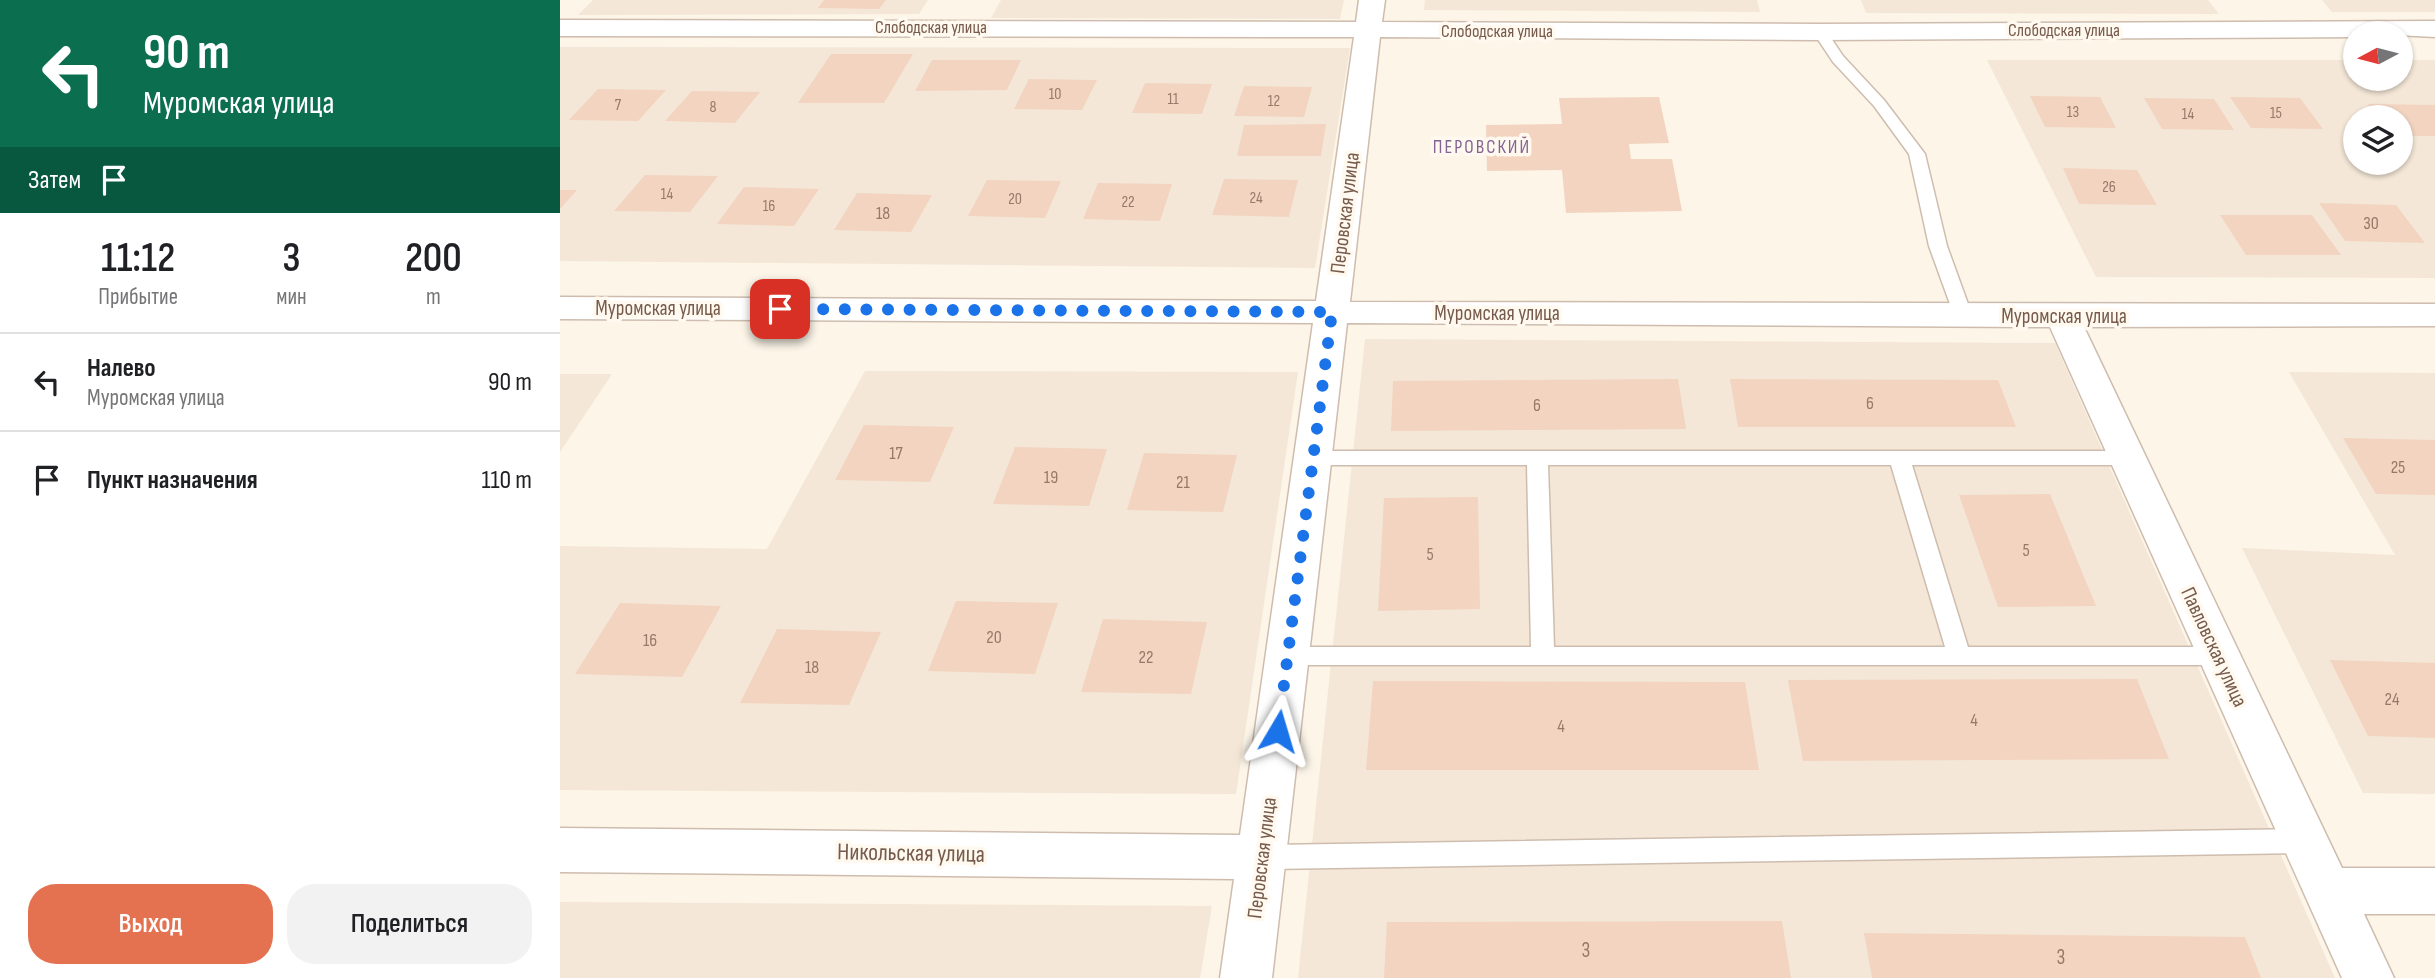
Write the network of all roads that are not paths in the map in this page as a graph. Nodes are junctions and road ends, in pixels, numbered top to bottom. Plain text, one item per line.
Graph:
1 (952, 0) edge
2 (1370, 15) edge
3 (1816, 21) junction
4 (935, 27) junction
5 (560, 28) edge
6 (2435, 29) edge
7 (560, 308) edge
8 (1332, 312) junction
9 (1964, 315) junction
10 (2435, 315) edge
11 (2062, 316) junction
12 (1536, 457) junction
13 (1899, 457) junction
14 (1313, 458) junction
15 (2127, 458) junction
16 (1959, 654) junction
17 (1543, 655) junction
18 (1288, 656) junction
19 (2217, 656) junction
20 (2306, 841) junction
21 (560, 850) edge
22 (1262, 857) junction
23 (2329, 891) junction
24 (2435, 891) edge
25 (1246, 978) edge
26 (2368, 978) edge

1 - 4 street
2 - 3 street, Слободская улица
2 - 4 street, Слободская улица
2 - 8 street, Перовская улица
3 - 6 street, Слободская улица
3 - 9 lane
4 - 5 street, Слободская улица
7 - 8 street, Муромская улица
8 - 9 street, Муромская улица
8 - 14 street, Перовская улица
9 - 11 street, Муромская улица
10 - 11 street, Муромская улица
11 - 15 street, Павловская улица
12 - 13 lane
12 - 14 lane
12 - 17 lane
13 - 15 lane
13 - 16 lane
14 - 18 street, Перовская улица
15 - 19 street, Павловская улица
16 - 17 lane
16 - 19 lane
17 - 18 lane
18 - 22 street, Перовская улица
19 - 20 street, Павловская улица
20 - 22 lane
20 - 23 street, Павловская улица
21 - 22 street, Никольская улица
22 - 25 street, Перовская улица
23 - 24 street
23 - 26 street, Павловская улица

